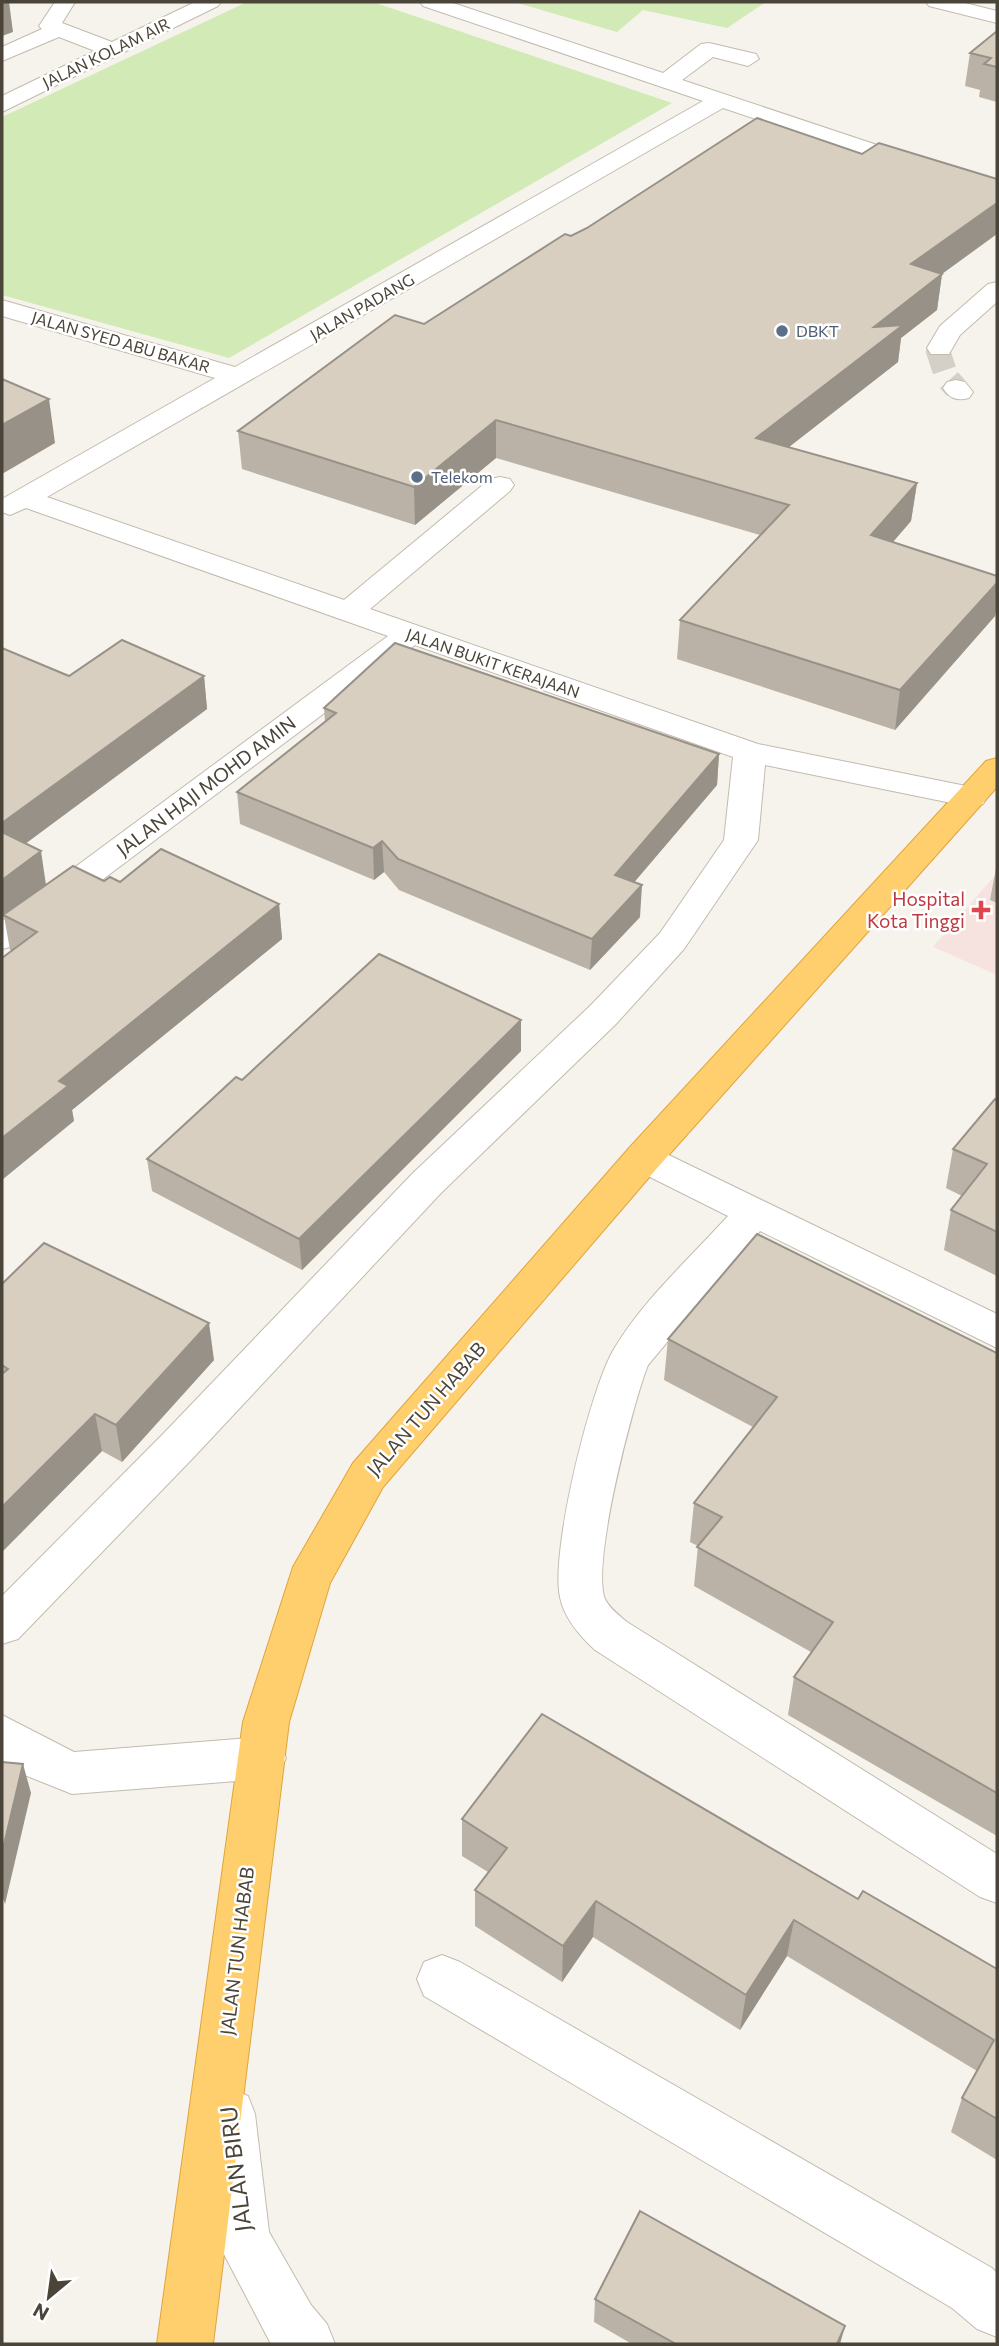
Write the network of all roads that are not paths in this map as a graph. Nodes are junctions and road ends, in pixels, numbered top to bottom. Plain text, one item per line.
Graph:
1 (65, 2) edge
2 (211, 2) edge
3 (430, 2) edge
4 (936, 2) edge
5 (997, 17) edge
6 (57, 30) junction
7 (113, 50) junction
8 (2, 55) edge
9 (748, 59) dead end
10 (665, 82) junction
11 (720, 101) junction
12 (2, 105) edge
13 (997, 193) edge
14 (997, 289) edge
15 (2, 308) edge
16 (940, 348) dead end
17 (241, 377) junction
18 (500, 485) dead end
19 (13, 504) edge
20 (348, 612) junction
21 (410, 634) junction
22 (750, 752) junction
23 (997, 768) edge
24 (971, 797) junction
25 (2, 937) edge
26 (644, 1157) junction
27 (754, 1212) junction
28 (997, 1332) edge
29 (2, 1625) edge
30 (2, 1736) edge
31 (262, 1758) junction
32 (997, 1881) edge
33 (442, 1979) dead end
34 (223, 2060) junction
35 (997, 2309) edge
36 (185, 2344) edge
37 (307, 2344) edge

1 - 6 street
2 - 7 street, JALAN KOLAM AIR
3 - 10 street
4 - 5 street
6 - 7 street
6 - 8 street
7 - 12 street, JALAN KOLAM AIR
9 - 10 street
10 - 11 street
11 - 13 street
11 - 17 street, JALAN PADANG
14 - 16 street
15 - 17 street, JALAN SYED ABU BAKAR
17 - 19 street, JALAN PADANG
18 - 20 street
19 - 20 street, JALAN BUKIT KERAJAAN
20 - 21 street, JALAN BUKIT KERAJAAN
21 - 22 street, JALAN BUKIT KERAJAAN
21 - 25 street, JALAN HAJI MOHD AMIN
22 - 24 street, JALAN BUKIT KERAJAAN
22 - 29 street
23 - 24 highway, JALAN TUN HABAB
24 - 26 highway, JALAN TUN HABAB
26 - 27 street
26 - 31 highway, JALAN TUN HABAB
27 - 28 street
27 - 32 street
30 - 31 street
31 - 34 highway, JALAN TUN HABAB
33 - 35 street
34 - 36 highway, JALAN TUN HABAB
34 - 37 street, JALAN BIRU

